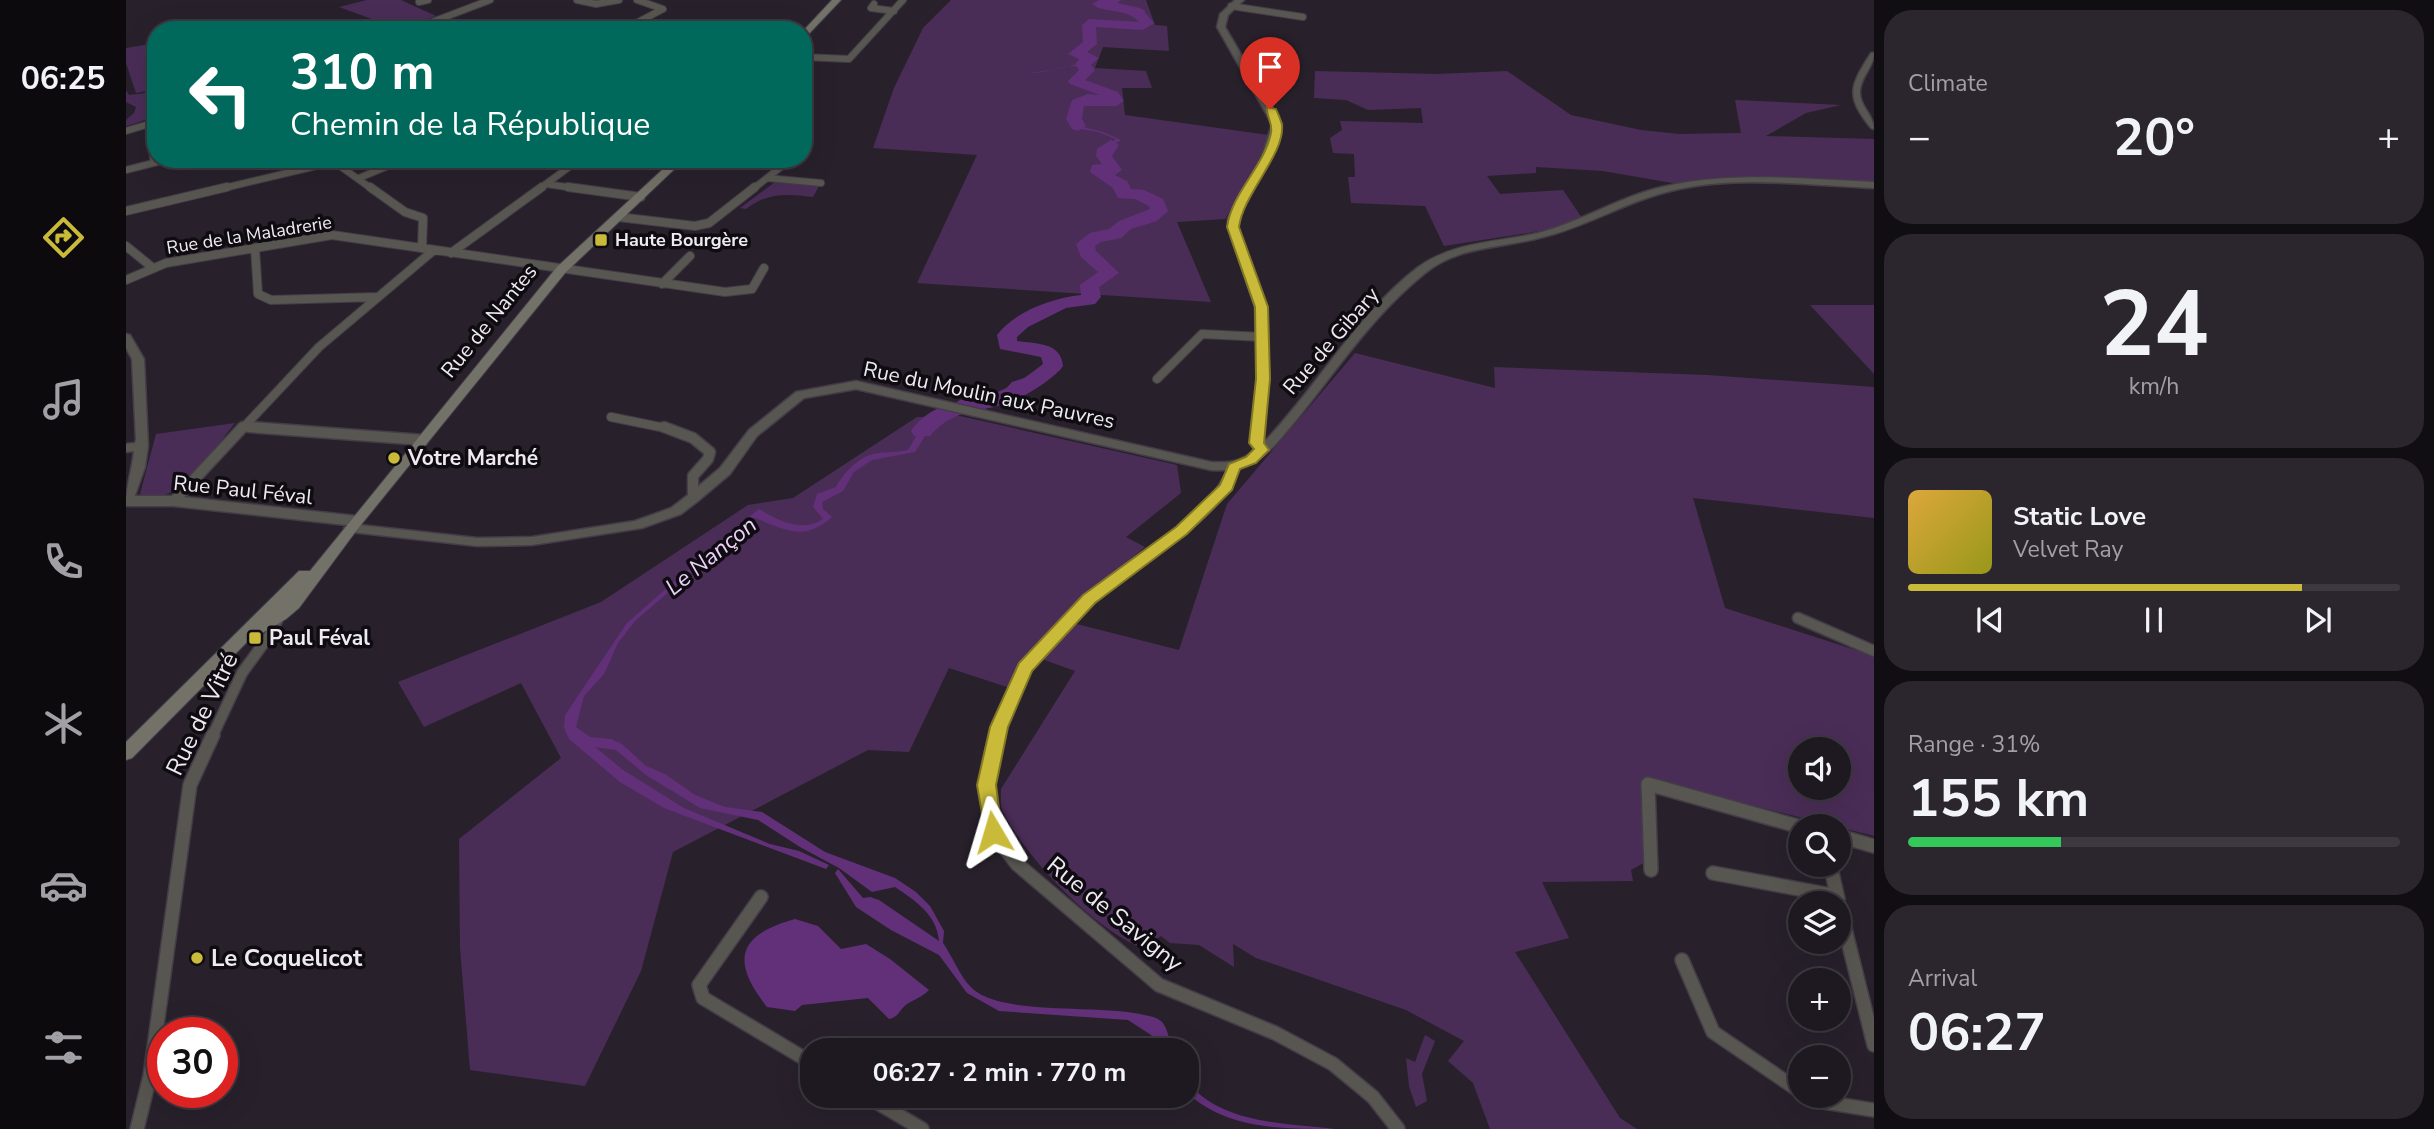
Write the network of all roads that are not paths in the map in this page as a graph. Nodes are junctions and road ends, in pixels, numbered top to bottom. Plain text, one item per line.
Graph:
1 (428, 0) edge
2 (490, 0) edge
3 (577, 0) edge
4 (619, 0) edge
5 (637, 0) edge
6 (837, 0) edge
7 (903, 0) edge
8 (419, 2) dead end
9 (1235, 3) edge
10 (874, 4) dead end
11 (894, 11) junction
12 (1303, 18) dead end
13 (435, 21) edge
14 (641, 21) edge
15 (812, 27) edge
16 (1874, 55) edge
17 (812, 58) edge
18 (1869, 115) edge
19 (147, 125) edge
20 (1874, 126) edge
21 (126, 131) edge
22 (147, 165) edge
23 (304, 168) edge
24 (344, 168) edge
25 (383, 168) edge
26 (568, 168) edge
27 (671, 168) edge
28 (779, 168) edge
29 (126, 170) edge
30 (359, 178) junction
31 (766, 178) junction
32 (821, 183) dead end
33 (546, 184) junction
34 (1874, 185) edge
35 (641, 197) junction
36 (126, 211) edge
37 (618, 217) junction
38 (126, 246) edge
39 (255, 248) junction
40 (422, 248) junction
41 (434, 250) junction
42 (451, 253) junction
43 (691, 256) dead end
44 (153, 268) junction
45 (764, 268) dead end
46 (561, 270) junction
47 (126, 280) edge
48 (662, 284) junction
49 (377, 297) junction
50 (126, 337) edge
51 (1263, 337) junction
52 (1157, 379) dead end
53 (611, 417) dead end
54 (244, 427) junction
55 (423, 440) junction
56 (142, 446) junction
57 (126, 447) edge
58 (1262, 450) junction
59 (1234, 467) junction
60 (693, 498) junction
61 (126, 501) edge
62 (174, 501) junction
63 (354, 525) junction
64 (279, 615) junction
65 (1798, 618) dead end
66 (242, 638) junction
67 (1874, 651) edge
68 (126, 753) edge
69 (1788, 823) edge
70 (1851, 839) edge
71 (1874, 846) edge
72 (1651, 870) dead end
73 (1713, 873) dead end
74 (1793, 891) edge
75 (761, 897) dead end
76 (1851, 953) edge
77 (1682, 960) dead end
78 (1874, 1045) edge
79 (800, 1056) edge
80 (1788, 1084) edge
81 (1851, 1106) edge
82 (886, 1108) edge
83 (1874, 1110) edge
84 (137, 1129) edge
85 (922, 1129) edge
86 (1398, 1129) edge

1 - 8 street
2 - 13 street
3 - 4 street
5 - 14 street
6 - 15 main road
7 - 11 street
9 - 12 street
9 - 51 street
10 - 11 street
11 - 17 street
16 - 18 street
18 - 20 street
19 - 21 street
22 - 29 street
23 - 36 street
24 - 30 street
25 - 30 street
26 - 33 street
27 - 35 main road, Rue de Nantes
28 - 31 street
30 - 40 street
31 - 32 street
31 - 37 street
33 - 35 street
33 - 42 street
34 - 58 street, Rue de Gibary
35 - 37 main road, Rue de Nantes
37 - 46 main road, Rue de Nantes
38 - 44 street
39 - 40 street, Rue de la Maladrerie
39 - 44 street, Rue de la Maladrerie
39 - 49 street
40 - 41 street, Rue de la Maladrerie
41 - 42 street, Rue de la Maladrerie
41 - 49 street
42 - 46 street, Rue de la Maladrerie
43 - 48 street
44 - 47 street, Rue de la Maladrerie
45 - 48 street, Rue de la Maladrerie
46 - 48 street, Rue de la Maladrerie
46 - 55 main road, Rue de Nantes
49 - 54 street
50 - 56 street
51 - 52 street
51 - 58 street
53 - 60 street
54 - 55 street
54 - 62 street
55 - 63 main road, Rue de Nantes
56 - 57 street
56 - 61 street
58 - 59 street, Rue de Gibary
59 - 60 street, Rue du Moulin aux Pauvres
59 - 86 street, Rue de Savigny
60 - 63 street, Rue du Moulin aux Pauvres
61 - 62 street, Rue Paul Féval
62 - 63 street, Rue Paul Féval
63 - 64 main road, Rue de Nantes
63 - 66 main road, Rue de Nantes
64 - 66 main road, Rue de Nantes
64 - 84 street, Rue de Vitré
65 - 67 street
66 - 68 main road, Rue de Nantes
69 - 72 street
70 - 71 street
73 - 74 street
75 - 79 street
76 - 78 street
77 - 80 street
81 - 83 street
82 - 85 street

